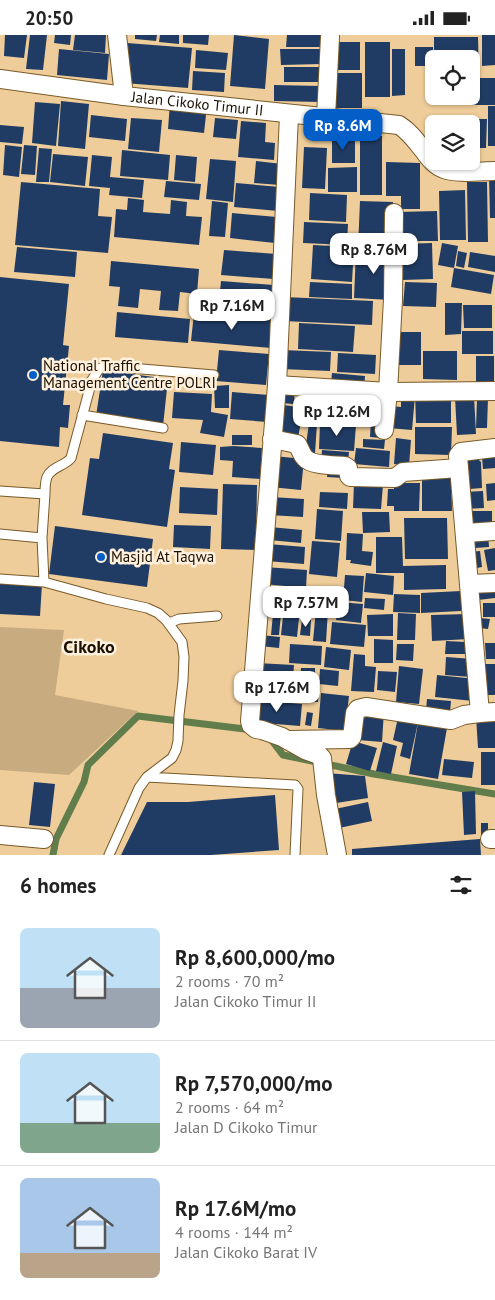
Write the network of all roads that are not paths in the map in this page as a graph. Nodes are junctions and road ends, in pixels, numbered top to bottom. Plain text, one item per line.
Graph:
1 (117, 35) edge
2 (330, 37) dead end
3 (0, 79) edge
4 (124, 96) junction
5 (289, 115) junction
6 (326, 117) junction
7 (495, 171) edge
8 (394, 213) dead end
9 (214, 375) dead end
10 (277, 385) junction
11 (495, 391) edge
12 (388, 392) junction
13 (82, 415) junction
14 (163, 428) dead end
15 (384, 430) dead end
16 (272, 439) junction
17 (495, 448) edge
18 (459, 461) junction
19 (0, 491) edge
20 (44, 494) junction
21 (495, 531) edge
22 (466, 533) junction
23 (0, 534) edge
24 (42, 538) junction
25 (0, 579) edge
26 (44, 582) junction
27 (495, 583) edge
28 (469, 584) junction
29 (217, 616) dead end
30 (169, 623) junction
31 (488, 713) edge
32 (288, 740) junction
33 (147, 777) junction
34 (0, 835) edge
35 (44, 839) dead end
36 (109, 855) edge
37 (295, 855) edge
38 (337, 855) edge

1 - 4 street
2 - 6 street
3 - 4 street, Jalan Cikoko Timur II
4 - 5 street, Jalan Cikoko Timur II
5 - 6 street, Jalan Cikoko Timur II
5 - 10 street
6 - 7 street, Jalan Cikoko Timur II
8 - 12 street
9 - 13 lane
10 - 12 street
10 - 16 street
11 - 12 street
12 - 15 street
13 - 14 lane
13 - 20 lane
16 - 18 street
16 - 32 street
17 - 18 street
18 - 22 street
19 - 20 lane
20 - 24 lane
21 - 22 street
22 - 28 street
23 - 24 lane
24 - 26 lane
25 - 26 lane
26 - 30 lane
27 - 28 street
28 - 31 street
29 - 30 lane
30 - 33 lane
31 - 32 street
32 - 38 street
33 - 36 lane
33 - 37 lane
34 - 35 street

